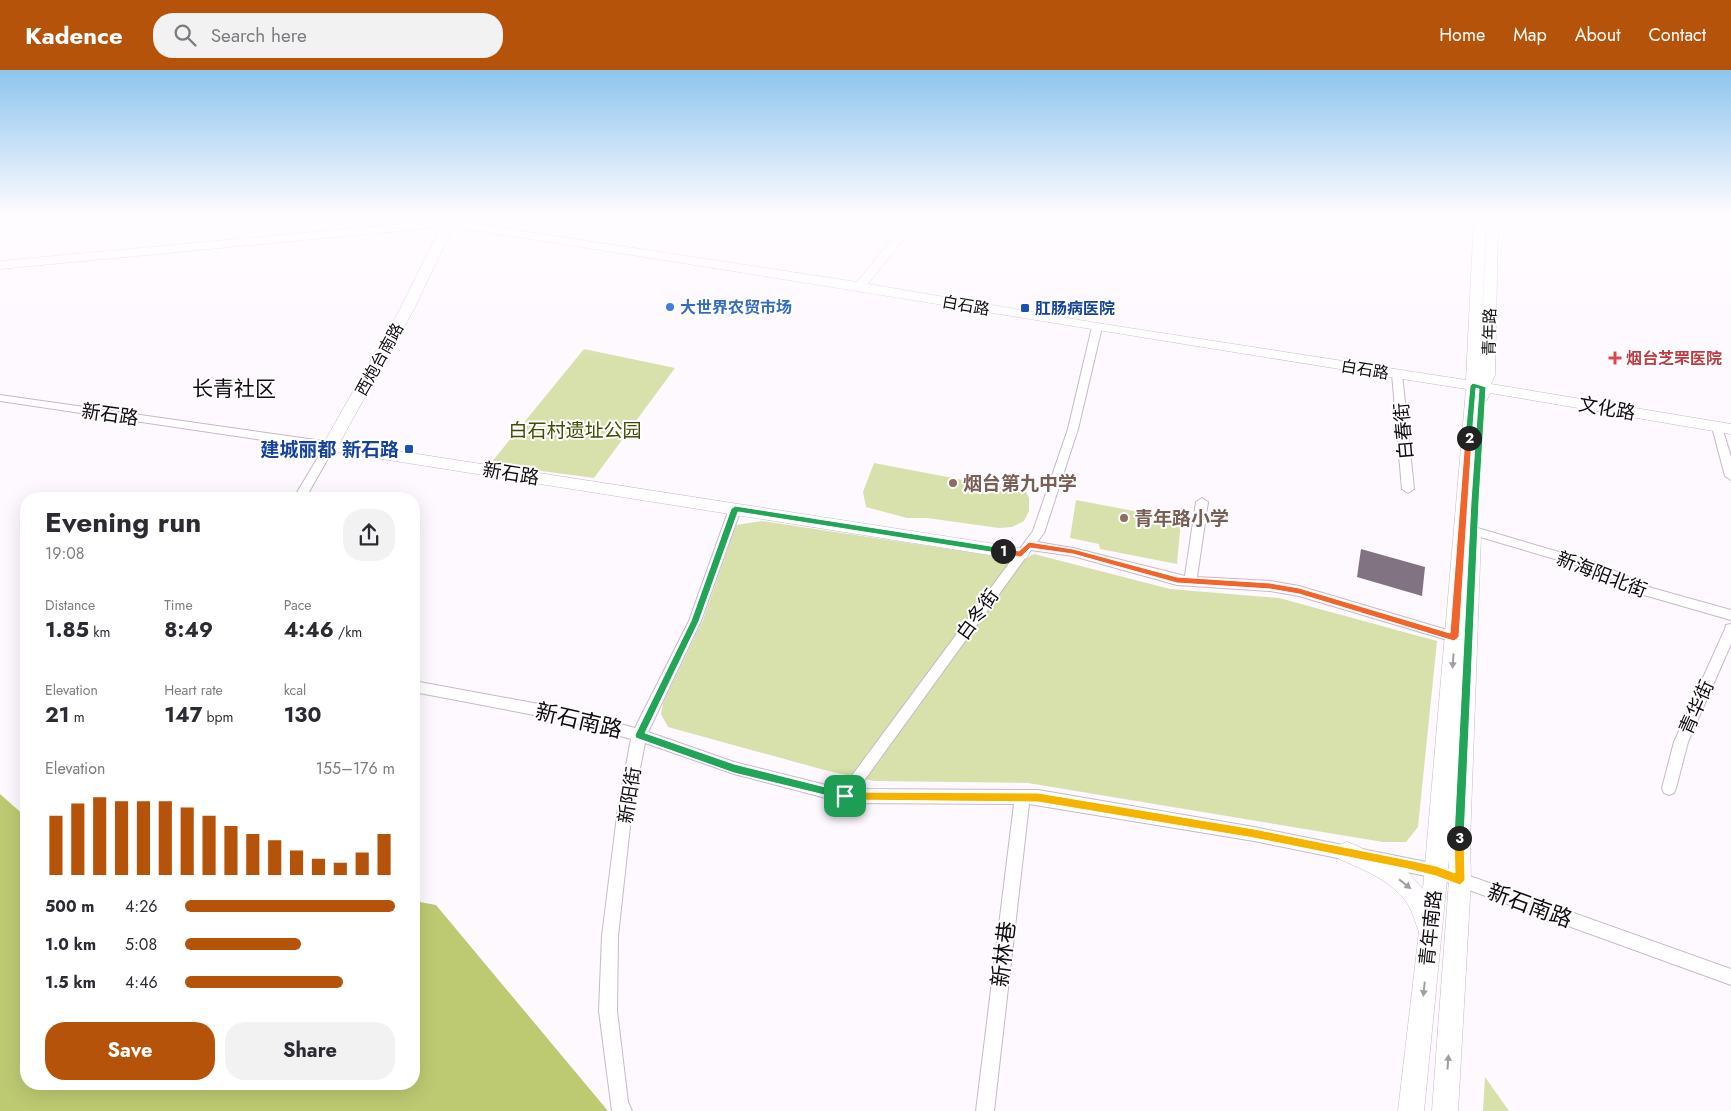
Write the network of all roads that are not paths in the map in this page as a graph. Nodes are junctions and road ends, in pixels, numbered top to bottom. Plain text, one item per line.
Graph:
1 (429, 265) edge
2 (727, 265) edge
3 (877, 265) edge
4 (1479, 265) edge
5 (1491, 265) edge
6 (860, 286) junction
7 (1097, 327) junction
8 (1397, 374) junction
9 (1478, 386) junction
10 (0, 398) edge
11 (1724, 428) edge
12 (330, 446) junction
13 (1731, 476) edge
14 (1408, 489) dead end
15 (303, 492) edge
16 (1202, 502) dead end
17 (735, 509) junction
18 (1474, 531) junction
19 (1025, 549) junction
20 (1190, 581) junction
21 (1731, 615) edge
22 (1731, 629) edge
23 (1454, 637) junction
24 (420, 687) edge
25 (639, 735) junction
26 (1669, 788) dead end
27 (845, 796) junction
28 (1022, 797) junction
29 (1347, 852) junction
30 (1436, 871) junction
31 (1460, 880) junction
32 (1430, 934) junction
33 (1731, 977) edge
34 (623, 1111) edge
35 (985, 1111) edge
36 (1411, 1111) edge
37 (1445, 1111) edge

1 - 12 street, 西炮台南路
2 - 6 street, 白石路
3 - 6 street
4 - 9 street, 青年路
5 - 9 street, 青年路
6 - 7 street, 白石路
7 - 8 street, 白石路
7 - 19 street, 白冬街
8 - 9 street, 白石路
8 - 14 street, 白春街
9 - 11 street, 文化路
9 - 18 street, 青年南路
9 - 23 street, 青年南路
10 - 12 street, 新石路
11 - 13 street
12 - 15 street, 西炮台南路
12 - 17 street, 新石路
16 - 20 street
17 - 19 street, 新石路
17 - 25 street, 新阳街
18 - 21 street, 新海阳北街
18 - 31 street, 青年南路
19 - 20 street, 新石路
19 - 27 street, 白冬街
20 - 23 street, 新石路
22 - 26 street, 青华街
23 -> 30 street, 青年南路
24 - 25 street, 新石南路
25 - 27 street, 新石南路
25 - 34 street, 新阳街
27 - 28 street, 新石南路
28 - 29 street, 新石南路
28 - 35 street, 新林巷
29 - 30 street, 新石南路
29 -> 32 street
30 - 31 street, 新石南路
30 - 32 street, 青年南路
31 - 33 street, 新石南路
37 -> 31 street, 青年南路
32 -> 36 street, 青年南路

